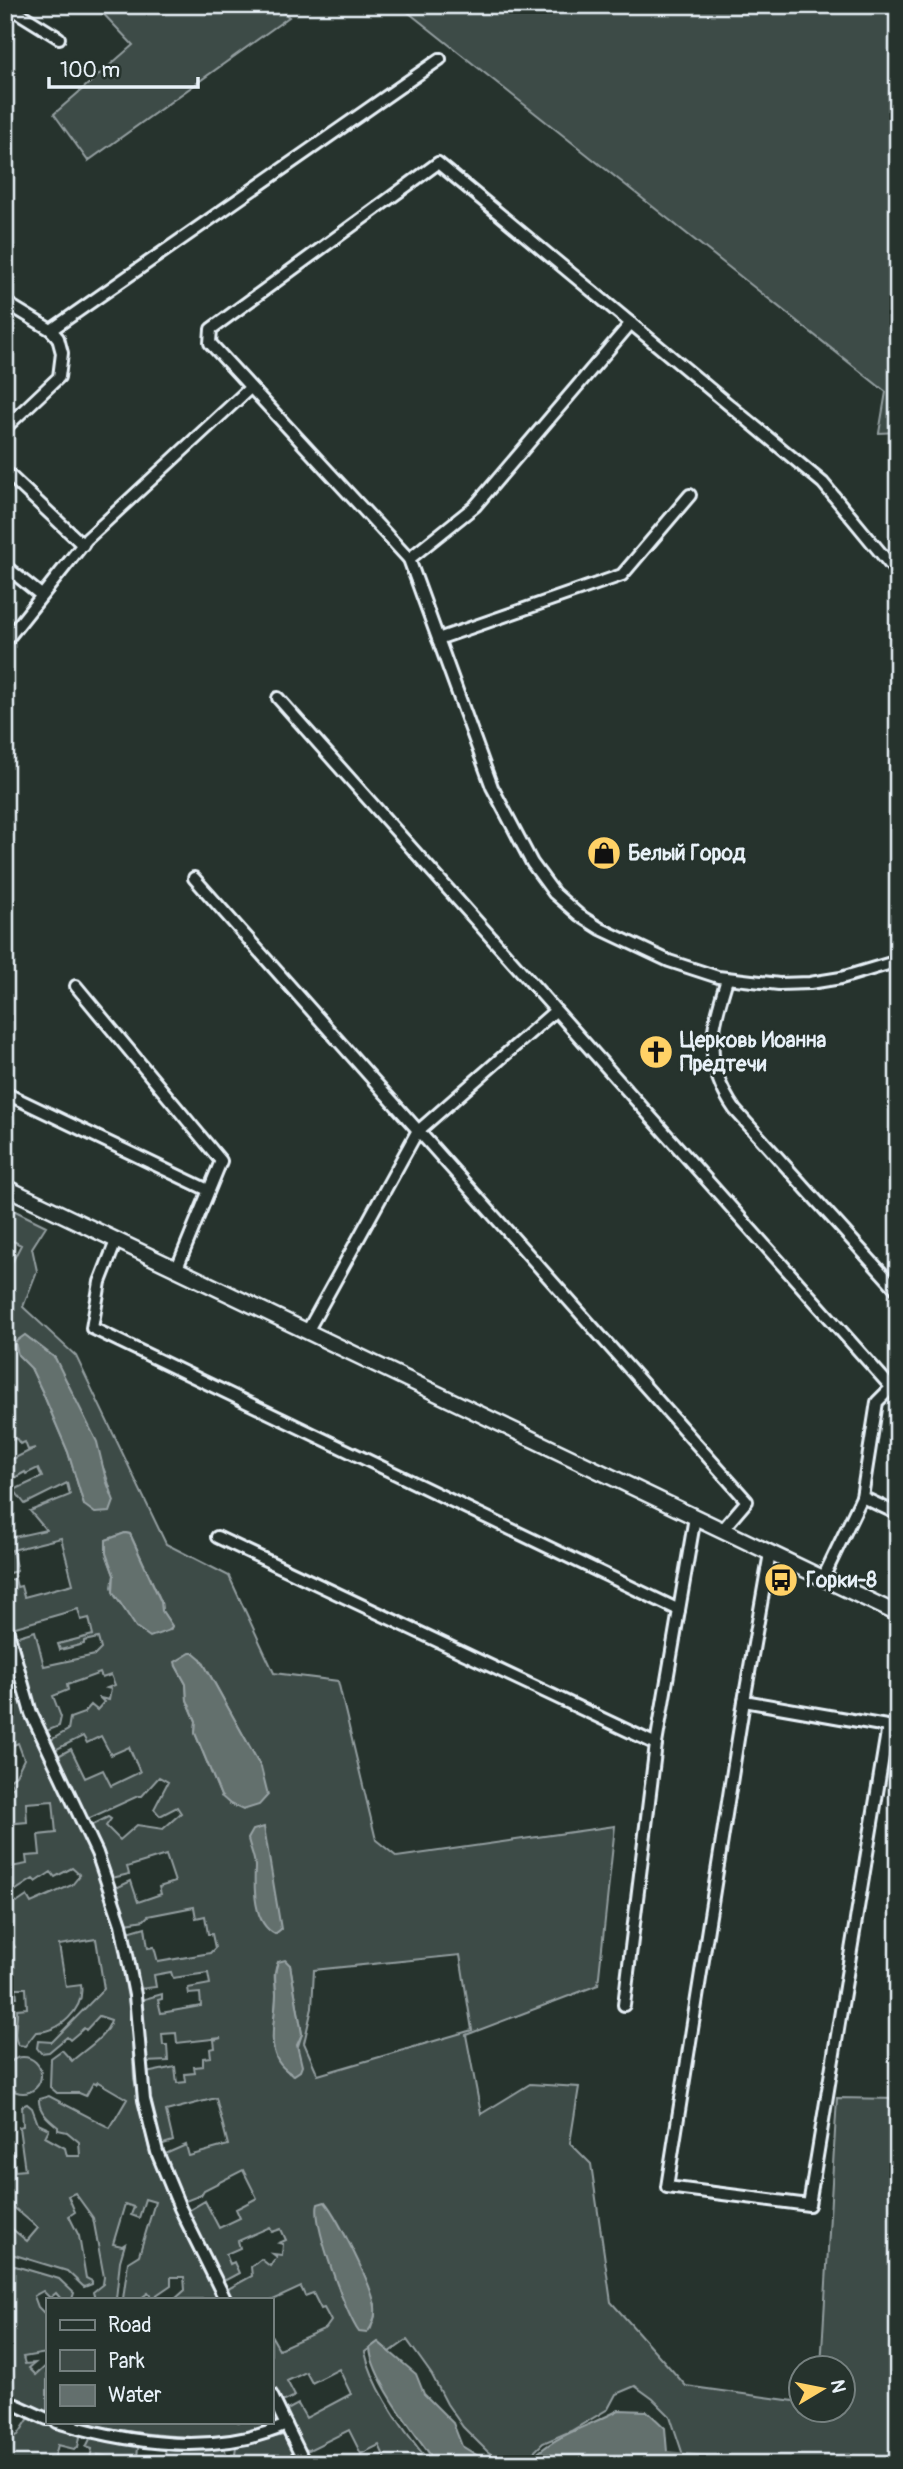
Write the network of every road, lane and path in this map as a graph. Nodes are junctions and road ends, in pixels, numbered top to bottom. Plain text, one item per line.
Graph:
1 (6, 5) edge
2 (59, 38) dead end
3 (440, 59) dead end
4 (5, 302) edge
5 (631, 323) junction
6 (51, 330) junction
7 (250, 388) junction
8 (10, 415) edge
9 (5, 428) edge
10 (5, 471) edge
11 (690, 495) dead end
12 (83, 545) junction
13 (409, 559) junction
14 (5, 566) edge
15 (898, 574) edge
16 (41, 595) junction
17 (438, 639) junction
18 (5, 642) edge
19 (278, 698) dead end
20 (194, 878) dead end
21 (898, 961) edge
22 (727, 979) junction
23 (76, 986) dead end
24 (555, 1012) junction
25 (5, 1093) edge
26 (417, 1132) junction
27 (5, 1187) edge
28 (208, 1190) junction
29 (116, 1241) junction
30 (177, 1268) junction
31 (898, 1291) edge
32 (308, 1330) junction
33 (894, 1384) edge
34 (863, 1497) junction
35 (898, 1514) edge
36 (695, 1517) junction
37 (723, 1529) junction
38 (217, 1537) dead end
39 (771, 1553) junction
40 (823, 1578) junction
41 (679, 1610) junction
42 (898, 1614) edge
43 (5, 1622) edge
44 (744, 1701) junction
45 (893, 1727) edge
46 (656, 1744) junction
47 (624, 2006) dead end
48 (224, 2298) edge
49 (273, 2398) edge
50 (5, 2400) edge
51 (46, 2419) edge
52 (66, 2424) edge
53 (286, 2424) junction
54 (305, 2464) edge

1 - 2 street
3 - 6 street
4 - 6 street
5 - 7 street
5 - 13 street
5 - 15 street
6 - 8 street
7 - 12 street
7 - 13 street
8 - 9 street
10 - 12 street
11 - 17 street
12 - 16 street
13 - 17 street
14 - 16 street
16 - 18 street
17 - 22 street
19 - 24 street
20 - 26 street
21 - 22 street
22 - 31 street
23 - 28 street
24 - 26 street
24 - 33 street
25 - 28 street
26 - 32 street
26 - 37 street
27 - 29 street
28 - 30 street
29 - 30 street
29 - 41 street
30 - 32 street
32 - 36 street
33 - 34 street
34 - 35 street
34 - 40 street
36 - 37 street
36 - 41 street
37 - 39 street
38 - 46 street
39 - 40 street
39 - 44 street
40 - 42 street
41 - 46 street
43 - 48 street
44 - 45 street
44 - 45 street
46 - 47 street
49 - 53 street
50 - 51 street
52 - 53 street
53 - 54 street

